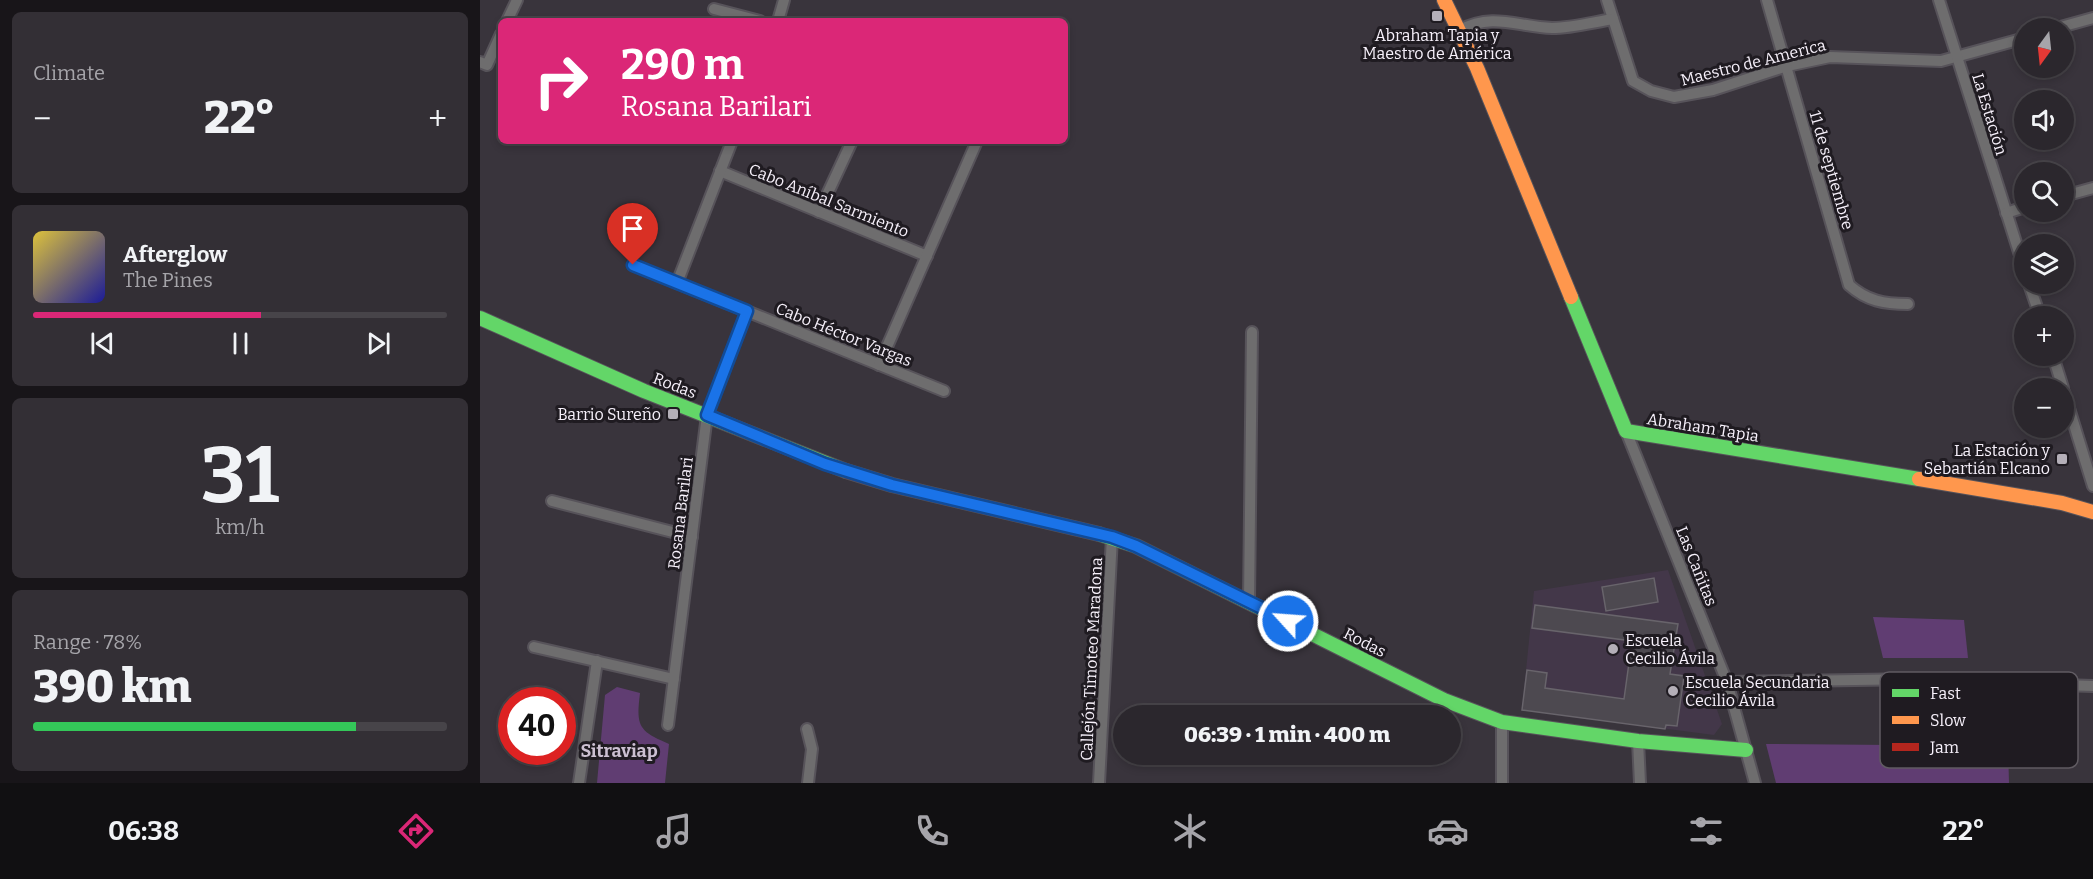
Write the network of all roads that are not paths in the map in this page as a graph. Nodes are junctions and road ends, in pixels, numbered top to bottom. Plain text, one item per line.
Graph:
1 (517, 0) edge
2 (784, 0) edge
3 (1444, 0) edge
4 (1607, 0) edge
5 (1767, 0) edge
6 (1939, 0) edge
7 (714, 9) dead end
8 (508, 18) edge
9 (748, 18) edge
10 (779, 18) edge
11 (2093, 18) edge
12 (1613, 19) junction
13 (2074, 23) edge
14 (1460, 30) junction
15 (498, 41) edge
16 (2014, 41) edge
17 (1957, 58) junction
18 (480, 62) edge
19 (1787, 66) junction
20 (731, 144) edge
21 (851, 144) edge
22 (976, 144) edge
23 (720, 171) junction
24 (2093, 188) edge
25 (2074, 193) edge
26 (2014, 210) edge
27 (819, 212) junction
28 (2006, 213) junction
29 (2014, 237) edge
30 (927, 256) junction
31 (633, 265) dead end
32 (677, 283) junction
33 (1908, 304) dead end
34 (747, 311) junction
35 (480, 318) edge
36 (1252, 332) dead end
37 (879, 365) junction
38 (944, 391) dead end
39 (707, 415) junction
40 (2074, 425) edge
41 (1626, 431) junction
42 (2093, 486) edge
43 (552, 501) dead end
44 (2093, 512) edge
45 (692, 537) junction
46 (1112, 537) junction
47 (1249, 602) junction
48 (534, 646) dead end
49 (597, 661) junction
50 (674, 679) junction
51 (1880, 680) edge
52 (1728, 682) junction
53 (2078, 685) edge
54 (2093, 686) edge
55 (1502, 722) junction
56 (668, 725) dead end
57 (807, 729) dead end
58 (1638, 741) junction
59 (1746, 750) junction
60 (579, 783) edge
61 (808, 783) edge
62 (1100, 783) edge
63 (1502, 783) edge
64 (1640, 783) edge
65 (1755, 783) edge

1 - 8 street
2 - 10 street
3 - 14 street, Abraham Tapia
4 - 12 street
5 - 19 street, 11 de septiembre
6 - 17 street, La Estación
7 - 9 street
11 - 13 street
12 - 14 street
12 - 19 street, Maestro de America
14 - 41 street, Abraham Tapia
15 - 18 street
16 - 17 street, Maestro de America
17 - 19 street, Maestro de America
17 - 28 street, La Estación
19 - 33 street, 11 de septiembre
20 - 23 street
21 - 27 street
22 - 30 street
23 - 27 street, Cabo Aníbal Sarmiento
23 - 32 street
24 - 25 street
26 - 28 street
27 - 30 street, Cabo Aníbal Sarmiento
28 - 29 street, La Estación
30 - 37 street
31 - 32 street, Cabo Héctor Vargas
32 - 34 street, Cabo Héctor Vargas
34 - 37 street, Cabo Héctor Vargas
34 - 39 street, Rosana Barilari
35 - 39 street, Rodas
36 - 47 street
37 - 38 street, Cabo Héctor Vargas
39 - 45 street, Rosana Barilari
39 - 46 street, Rodas
40 - 42 street
41 - 44 street, Abraham Tapia
41 - 52 street, Las Cañitas
43 - 45 street
45 - 50 street, Rosana Barilari
46 - 47 street, Rodas
46 - 62 street, Callejón Timoteo Maradona
47 - 55 street, Rodas
48 - 49 street
49 - 50 street
49 - 60 street
50 - 56 street, Rosana Barilari
51 - 52 street
52 - 59 street, Las Cañitas
53 - 54 street
55 - 58 street, Rodas
55 - 63 street
57 - 61 street
58 - 59 street, Rodas
58 - 64 street
59 - 65 street, Las Cañitas

